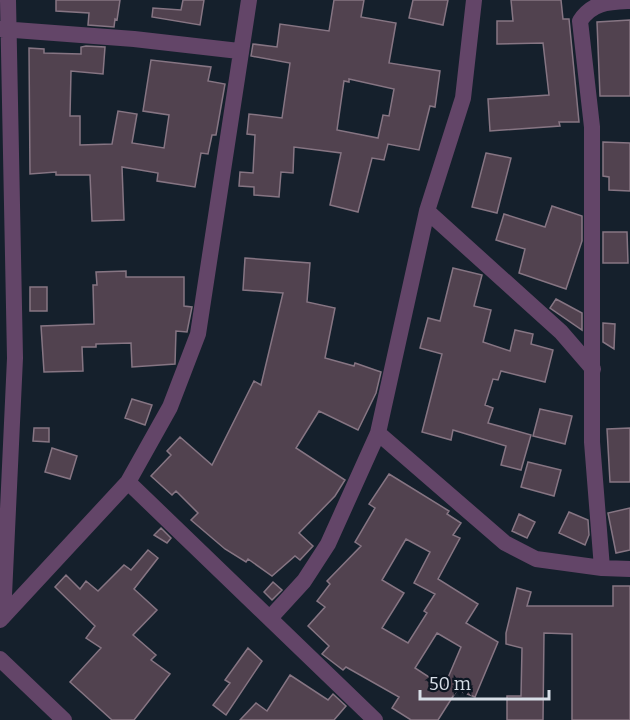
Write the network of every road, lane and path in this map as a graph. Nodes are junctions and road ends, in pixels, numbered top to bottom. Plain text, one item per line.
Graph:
1 (8, 0) edge
2 (249, 0) edge
3 (474, 0) edge
4 (630, 2) edge
5 (5, 29) edge
6 (239, 51) junction
7 (427, 211) junction
8 (593, 369) junction
9 (378, 433) junction
10 (128, 482) junction
11 (602, 568) junction
12 (630, 569) edge
13 (271, 617) junction
14 (1, 618) edge
15 (0, 659) edge
16 (64, 720) edge
17 (375, 720) edge

1 - 5 street
2 - 6 street
3 - 7 street
4 - 8 street
5 - 6 street
5 - 14 street
6 - 10 street
7 - 8 street
7 - 9 street
8 - 11 street
9 - 11 street
9 - 13 street
10 - 13 street
10 - 14 street
11 - 12 street
13 - 17 street
15 - 16 street

